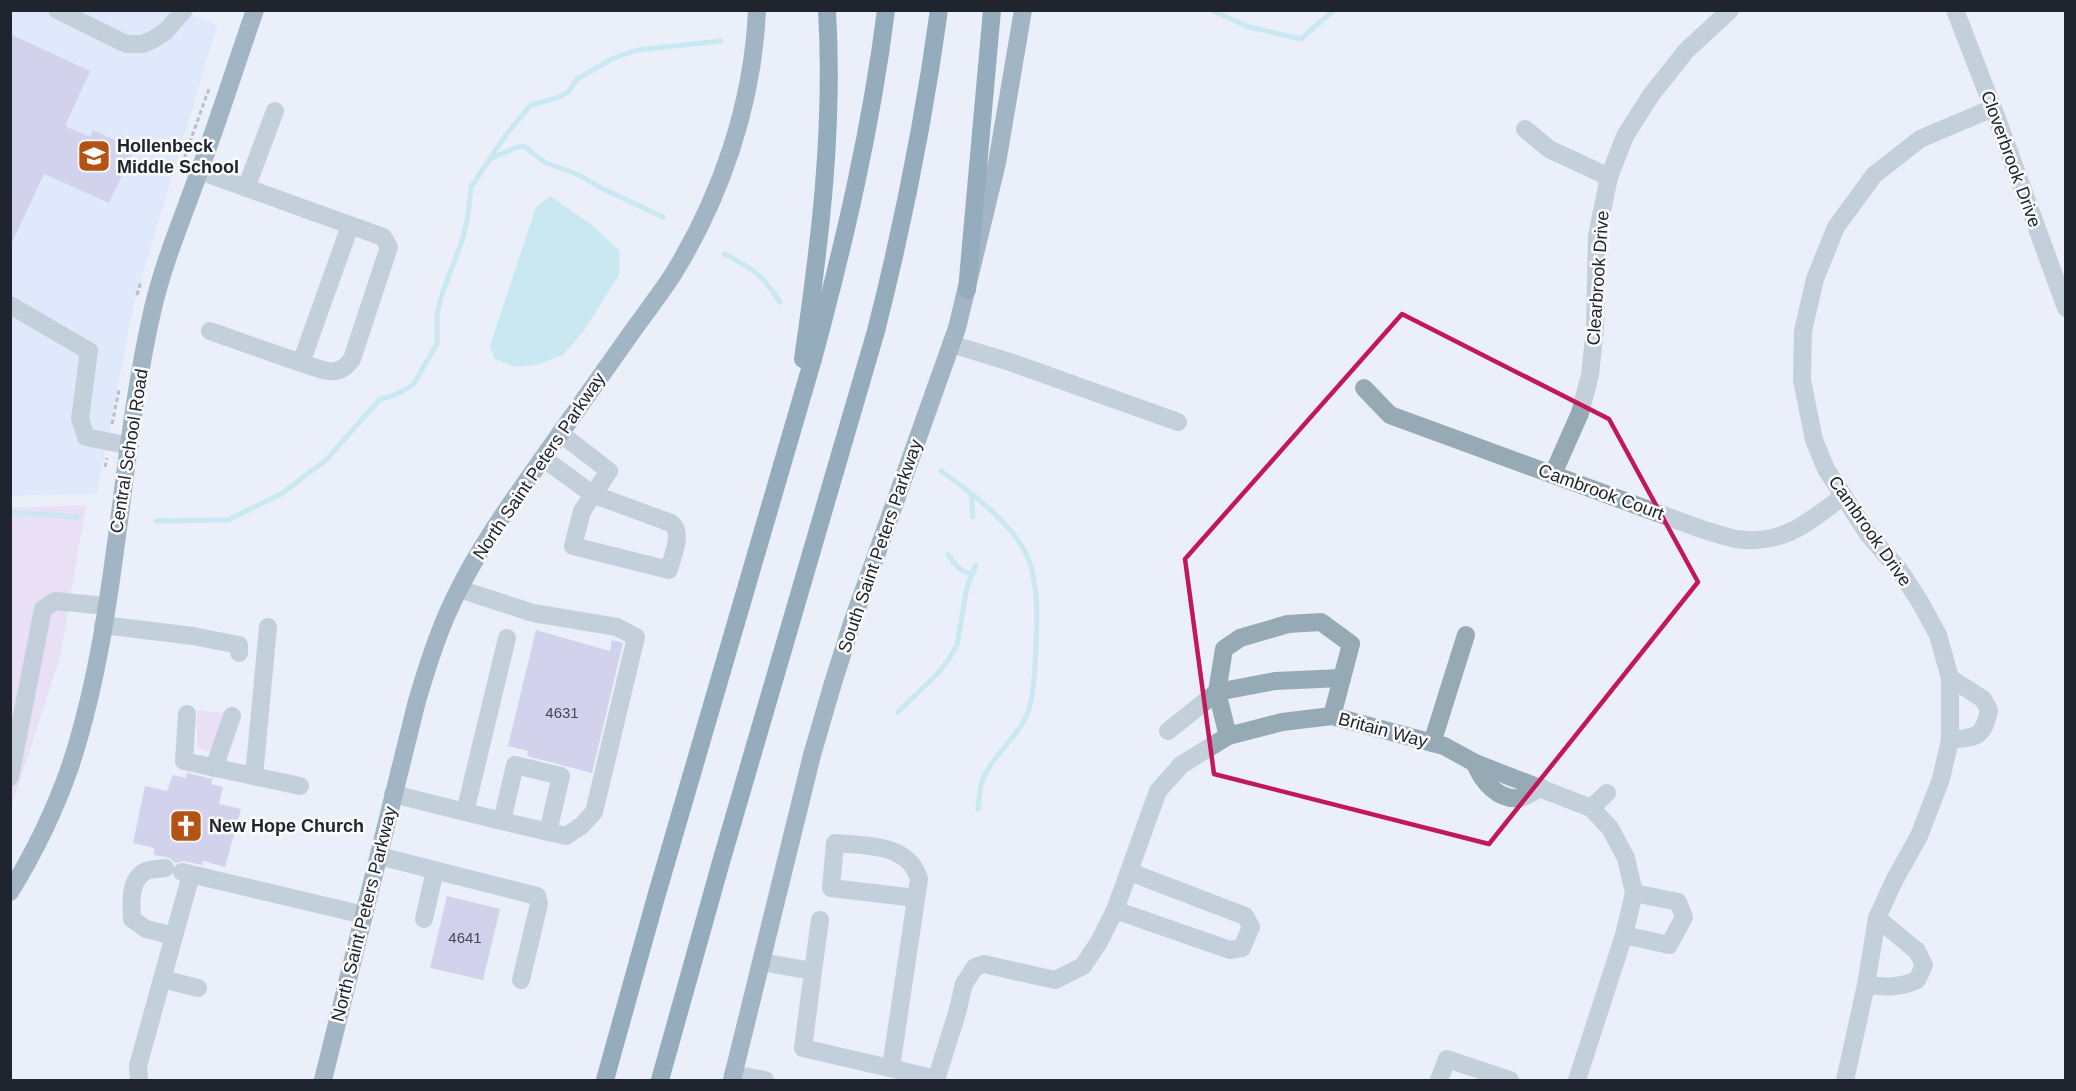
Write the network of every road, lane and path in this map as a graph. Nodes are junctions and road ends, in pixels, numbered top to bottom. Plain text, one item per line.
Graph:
1 (57, 10) edge
2 (184, 10) edge
3 (255, 10) edge
4 (757, 10) edge
5 (827, 10) edge
6 (886, 10) edge
7 (939, 10) edge
8 (992, 10) edge
9 (1023, 10) edge
10 (1730, 10) edge
11 (1955, 10) edge
12 (1993, 108) junction
13 (275, 111) dead end
14 (1525, 129) dead end
15 (200, 171) junction
16 (1609, 177) junction
17 (246, 188) junction
18 (350, 226) junction
19 (967, 290) junction
20 (10, 305) edge
21 (2066, 308) edge
22 (210, 331) dead end
23 (951, 344) junction
24 (301, 363) junction
25 (1364, 388) dead end
26 (1178, 422) dead end
27 (792, 432) junction
28 (560, 433) junction
29 (130, 446) junction
30 (543, 458) junction
31 (1553, 474) junction
32 (592, 494) junction
33 (1842, 497) junction
34 (459, 589) junction
35 (106, 606) junction
36 (103, 625) junction
37 (268, 627) dead end
38 (1466, 635) dead end
39 (507, 638) dead end
40 (239, 653) dead end
41 (1342, 678) junction
42 (1950, 678) junction
43 (1218, 692) junction
44 (187, 714) dead end
45 (232, 716) dead end
46 (1332, 716) junction
47 (1168, 731) dead end
48 (1228, 736) junction
49 (1950, 740) junction
50 (1432, 743) junction
51 (214, 768) junction
52 (254, 776) junction
53 (10, 777) edge
54 (300, 786) dead end
55 (393, 794) junction
56 (1607, 794) dead end
57 (1590, 808) junction
58 (465, 812) junction
59 (502, 821) junction
60 (548, 832) junction
61 (379, 856) junction
62 (435, 870) junction
63 (179, 872) junction
64 (1130, 872) junction
65 (10, 892) edge
66 (1634, 893) junction
67 (916, 898) junction
68 (1115, 910) junction
69 (364, 915) junction
70 (1878, 918) junction
71 (424, 919) dead end
72 (820, 920) dead end
73 (1624, 935) junction
74 (174, 936) junction
75 (761, 962) junction
76 (813, 971) junction
77 (162, 979) junction
78 (521, 980) dead end
79 (1866, 985) junction
80 (198, 988) dead end
81 (891, 1067) junction
82 (732, 1077) edge
83 (139, 1080) edge
84 (322, 1080) edge
85 (605, 1080) edge
86 (660, 1080) edge
87 (765, 1080) edge
88 (936, 1080) edge
89 (1439, 1080) edge
90 (1510, 1080) edge
91 (1577, 1080) edge
92 (1845, 1080) edge

1 - 2 street
3 - 15 main road, Central School Road
4 - 28 main road, North Saint Peters Parkway
5 - 27 highway
6 - 27 highway
7 - 86 highway
8 - 19 highway
9 - 19 main road, South Saint Peters Parkway
10 - 16 street, Clearbrook Drive
11 - 12 street, Cloverbrook Drive
12 - 21 street, Cloverbrook Drive
12 - 33 street, Cambrook Drive
13 - 17 street
14 - 16 street
15 - 17 street
15 - 29 main road, Central School Road
16 - 31 street, Clearbrook Drive
17 - 18 street
18 - 24 street
18 - 24 street
19 - 23 main road, South Saint Peters Parkway
20 - 29 street
22 - 24 street
23 - 26 street
23 - 75 main road, South Saint Peters Parkway
25 - 31 street, Cambrook Court
27 - 85 highway
28 - 30 main road, North Saint Peters Parkway
28 - 32 street
29 - 35 main road, Central School Road
30 - 32 street
30 - 34 main road, North Saint Peters Parkway
31 - 33 street, Cambrook Court
32 - 32 street
33 - 42 street, Cambrook Drive
34 - 55 main road, North Saint Peters Parkway
34 - 60 street
35 - 36 main road, Central School Road
35 - 53 street
36 - 40 street
36 - 65 main road, Central School Road
37 - 52 street
38 - 50 street
39 - 58 street
41 - 43 street
41 - 43 street
41 - 46 street
42 - 49 street, Cambrook Drive
42 - 49 street
43 - 47 street
43 - 48 street
44 - 51 street
45 - 51 street
46 - 48 street, Britain Way
46 - 50 street, Britain Way
48 - 64 street, Britain Way
49 - 70 street, Cambrook Drive
50 - 57 street, Britain Way
51 - 52 street
52 - 54 street
55 - 58 street
55 - 61 main road, North Saint Peters Parkway
56 - 57 street
57 - 66 street, Britain Way
58 - 59 street
59 - 60 street
59 - 60 street
61 - 62 street
61 - 69 main road, North Saint Peters Parkway
62 - 71 street
62 - 78 street
63 - 69 street
63 - 74 street
63 - 74 street
64 - 68 street, Britain Way
64 - 68 street
66 - 73 street, Britain Way
66 - 73 street
67 - 67 street
67 - 81 street
68 - 88 street, Britain Way
69 - 84 main road, North Saint Peters Parkway
70 - 79 street, Cambrook Drive
70 - 79 street
72 - 76 street
73 - 91 street, Britain Way
74 - 77 street
75 - 76 street
75 - 82 main road, South Saint Peters Parkway
76 - 81 street
77 - 80 street
77 - 83 street
79 - 92 street, Cambrook Drive
81 - 88 street
82 - 87 street
89 - 90 street

